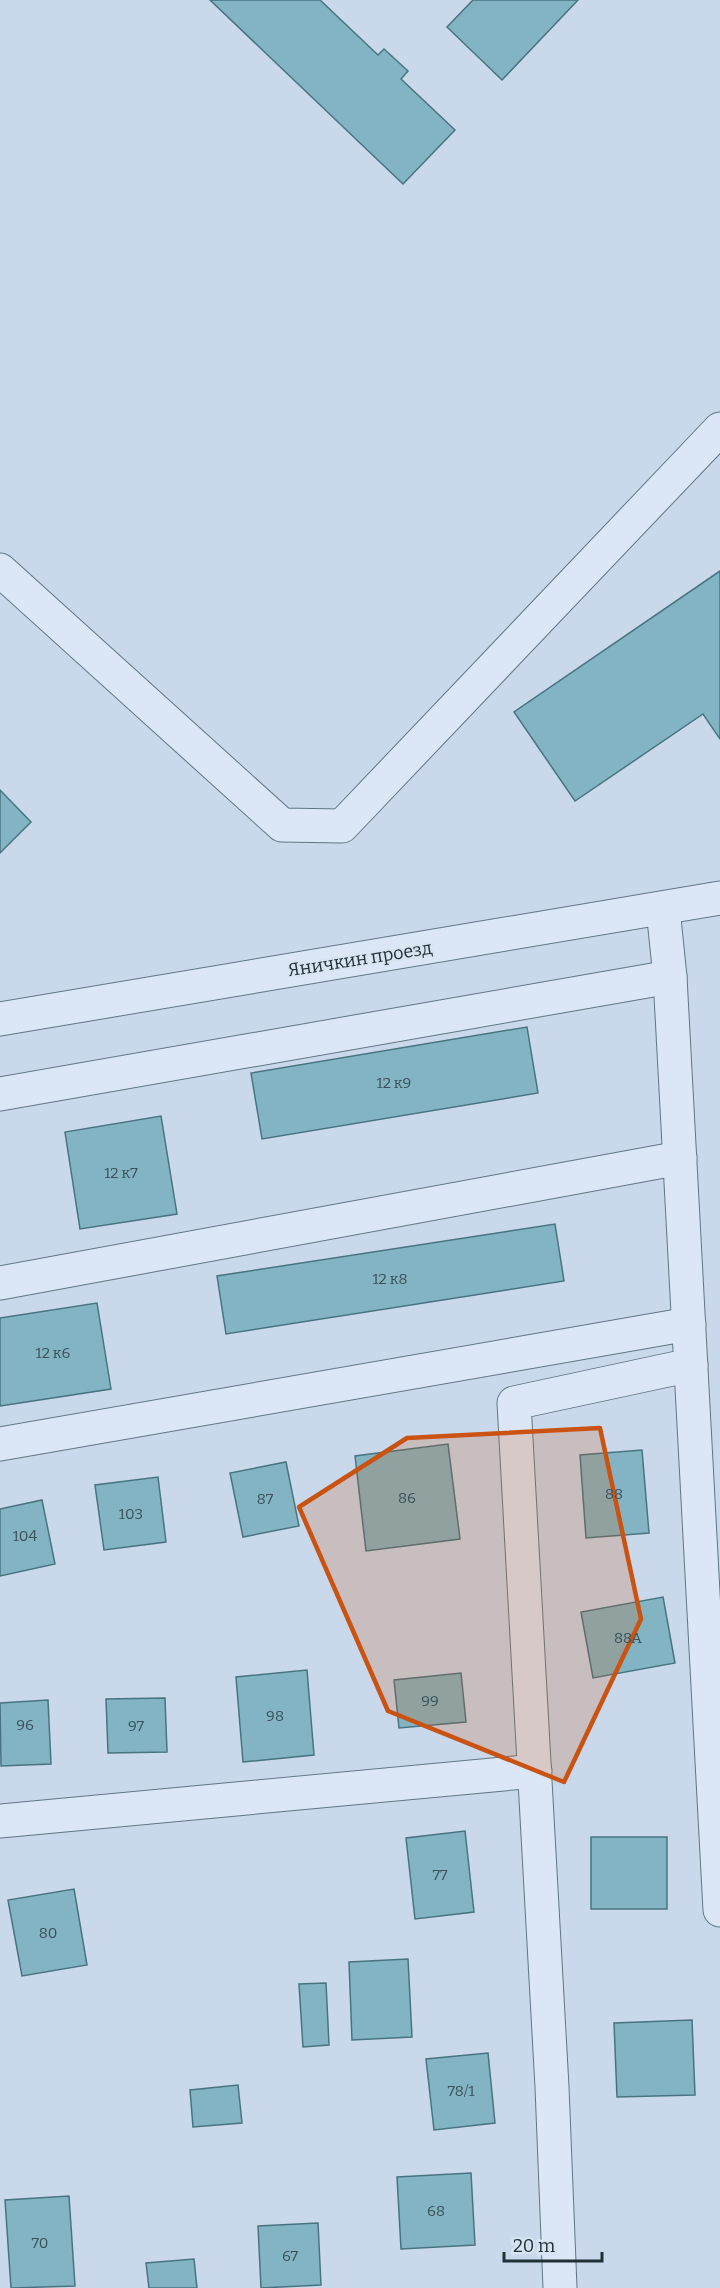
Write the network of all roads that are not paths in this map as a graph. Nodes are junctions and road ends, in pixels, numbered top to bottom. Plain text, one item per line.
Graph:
1 (720, 429) edge
2 (0, 570) edge
3 (720, 898) edge
4 (663, 909) junction
5 (670, 977) junction
6 (0, 1020) edge
7 (0, 1094) edge
8 (680, 1158) junction
9 (0, 1283) edge
10 (689, 1324) junction
11 (691, 1365) junction
12 (0, 1444) edge
13 (715, 1703) edge
14 (535, 1771) junction
15 (0, 1821) edge
16 (720, 1910) edge
17 (560, 2288) edge

1 - 2 street
3 - 4 street, Яничкин проезд
4 - 5 street
4 - 6 street, Яничкин проезд
5 - 7 street
5 - 8 street
8 - 9 street
8 - 10 street
10 - 11 street
10 - 12 street
11 - 13 street
11 - 14 street
13 - 16 street
14 - 15 street
14 - 17 street

